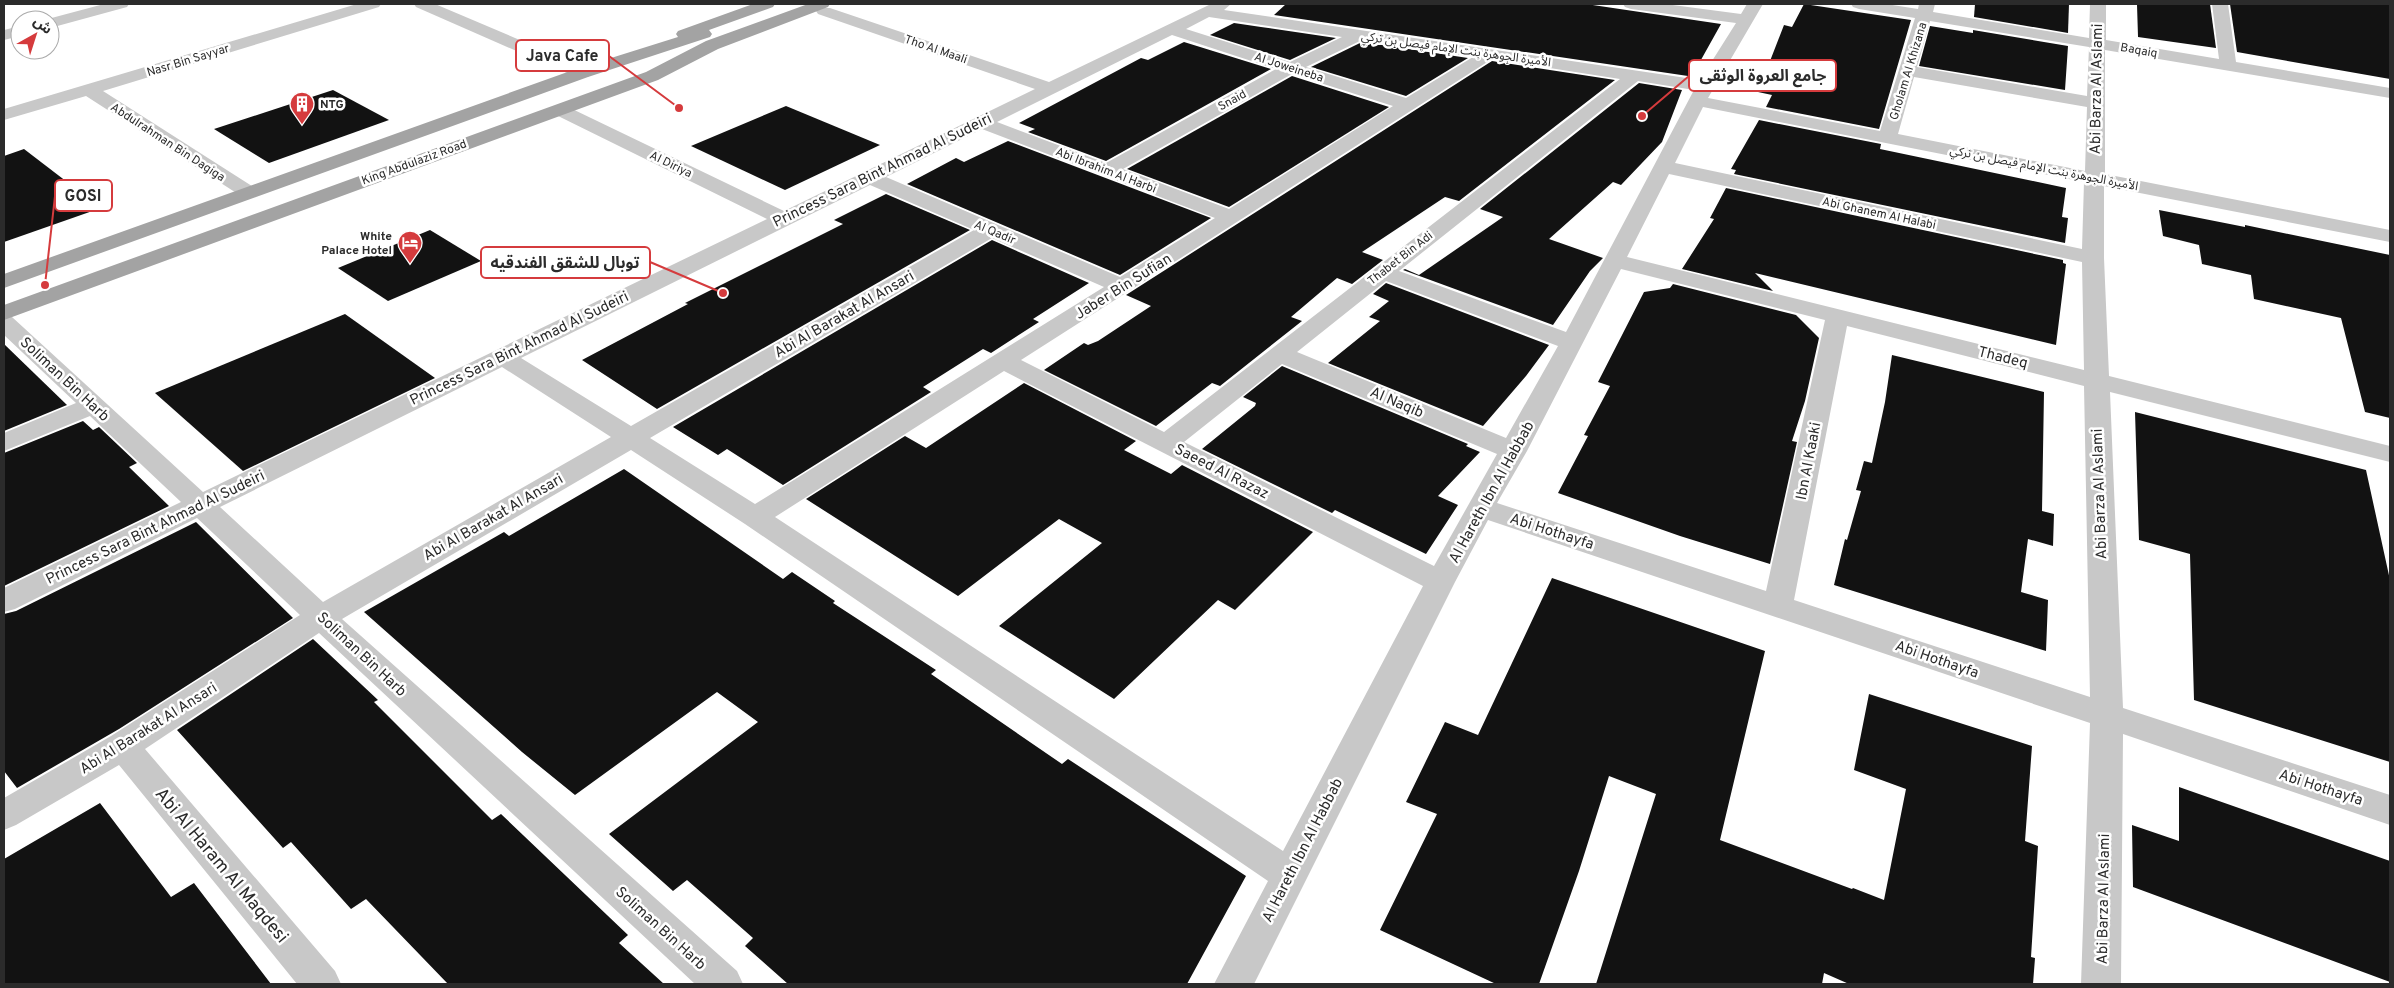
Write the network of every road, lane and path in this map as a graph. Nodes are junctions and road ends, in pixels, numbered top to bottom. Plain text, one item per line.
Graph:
1 (121, 4) edge
2 (373, 4) edge
3 (422, 4) edge
4 (767, 4) edge
5 (790, 4) edge
6 (842, 4) edge
7 (1631, 4) edge
8 (1859, 4) edge
9 (2098, 4) edge
10 (2220, 4) edge
11 (823, 7) edge
12 (1215, 8) edge
13 (1926, 9) edge
14 (1750, 11) edge
15 (60, 20) edge
16 (1170, 29) junction
17 (1360, 35) junction
18 (2096, 42) junction
19 (1489, 54) junction
20 (613, 62) junction
21 (2228, 66) junction
22 (1290, 68) junction
23 (1909, 71) junction
24 (582, 73) junction
25 (1635, 75) junction
26 (1049, 88) junction
27 (89, 90) junction
28 (2390, 93) edge
29 (1701, 94) junction
30 (2097, 103) junction
31 (1408, 105) junction
32 (560, 110) junction
33 (4, 115) edge
34 (980, 122) junction
35 (1888, 137) junction
36 (1665, 167) junction
37 (1107, 170) junction
38 (868, 177) junction
39 (2094, 178) junction
40 (248, 192) junction
41 (1232, 217) junction
42 (782, 218) junction
43 (990, 230) junction
44 (2390, 236) edge
45 (2093, 258) junction
46 (1615, 261) junction
47 (1382, 272) junction
48 (4, 282) edge
49 (1122, 286) junction
50 (4, 314) edge
51 (1837, 317) junction
52 (4, 322) edge
53 (1572, 344) junction
54 (1280, 354) junction
55 (502, 356) junction
56 (1004, 361) junction
57 (2096, 380) junction
58 (94, 405) junction
59 (631, 438) junction
60 (4, 444) edge
61 (1166, 444) junction
62 (1514, 451) junction
63 (2390, 454) edge
64 (202, 504) junction
65 (1482, 508) junction
66 (755, 517) junction
67 (1440, 582) junction
68 (4, 601) edge
69 (1778, 605) junction
70 (321, 617) junction
71 (2107, 716) junction
72 (123, 746) junction
73 (2390, 810) edge
74 (4, 815) edge
75 (1289, 875) junction
76 (1244, 981) edge
77 (321, 984) edge
78 (723, 984) edge
79 (2101, 984) edge

1 - 15 street
2 - 27 street, Nasr Bin Sayyar
3 - 24 street
4 - 20 main road
5 - 20 main road, King Abdulaziz Road
6 - 11 main road, King Abdulaziz Road
7 - 14 street
8 - 13 street, Baqaiq
9 - 18 street, Abi Barza Al Aslami
10 - 21 street
11 - 26 street, Tho Al Maali
11 - 32 main road, King Abdulaziz Road
12 - 16 street, Princess Sara Bint Ahmad Al Sudeiri
12 - 17 street, الأميرة الجوهرة بنت الإمام فيصل بن تركي
13 - 18 street, Baqaiq
13 - 23 street, Gholam Al Khizana
14 - 29 street, Al Hareth Ibn Al Habbab
16 - 22 street, Al Joweineba
16 - 26 street, Princess Sara Bint Ahmad Al Sudeiri
17 - 19 street, الأميرة الجوهرة بنت الإمام فيصل بن تركي
17 - 22 street, Snaid
18 - 21 street, Baqaiq
18 - 30 street, Abi Barza Al Aslami
19 - 25 street, الأميرة الجوهرة بنت الإمام فيصل بن تركي
19 - 31 street, Jaber Bin Sufian
20 - 24 main road, King Abdulaziz Road
21 - 28 street, Baqaiq
22 - 31 street, Al Joweineba
22 - 37 street, Snaid
23 - 30 street
23 - 35 street, Gholam Al Khizana
24 - 40 main road, King Abdulaziz Road
25 - 29 street, الأميرة الجوهرة بنت الإمام فيصل بن تركي
25 - 47 street, Thabet Bin Adi
26 - 34 street, Princess Sara Bint Ahmad Al Sudeiri
27 - 33 street, Nasr Bin Sayyar
27 - 40 street, Abdulrahman Bin Dagiga
29 - 35 street, الأميرة الجوهرة بنت الإمام فيصل بن تركي
29 - 36 street, Al Hareth Ibn Al Habbab
30 - 39 street, Abi Barza Al Aslami
31 - 41 street, Jaber Bin Sufian
32 - 42 street, Al Diriya
32 - 50 main road, King Abdulaziz Road
34 - 37 street, Abi Ibrahim Al Harbi
34 - 38 street, Princess Sara Bint Ahmad Al Sudeiri
35 - 39 street, الأميرة الجوهرة بنت الإمام فيصل بن تركي
36 - 45 street, Abi Ghanem Al Halabi
36 - 46 street, Al Hareth Ibn Al Habbab
37 - 41 street, Abi Ibrahim Al Harbi
38 - 42 street, Princess Sara Bint Ahmad Al Sudeiri
38 - 43 street, Al Qadir
39 - 44 street, الأميرة الجوهرة بنت الإمام فيصل بن تركي
39 - 45 street, Abi Barza Al Aslami
40 - 48 main road, King Abdulaziz Road
41 - 49 street, Jaber Bin Sufian
42 - 55 street, Princess Sara Bint Ahmad Al Sudeiri
43 - 49 street, Al Qadir
43 - 59 street, Abi Al Barakat Al Ansari
45 - 57 street, Abi Barza Al Aslami
46 - 51 street, Thadeq
46 - 53 street, Al Hareth Ibn Al Habbab
47 - 53 street
47 - 54 street, Thabet Bin Adi
49 - 56 street, Jaber Bin Sufian
51 - 57 street, Thadeq
51 - 69 street, Ibn Al Kaaki
52 - 58 street, Soliman Bin Harb
53 - 62 street, Al Hareth Ibn Al Habbab
54 - 61 street, Thabet Bin Adi
54 - 62 street, Al Naqib
55 - 59 street
55 - 64 street, Princess Sara Bint Ahmad Al Sudeiri
56 - 61 street, Saeed Al Razaz
56 - 66 street, Jaber Bin Sufian
57 - 63 street, Thadeq
57 - 71 street, Abi Barza Al Aslami
58 - 60 street
58 - 64 street, Soliman Bin Harb
59 - 66 street
59 - 70 street, Abi Al Barakat Al Ansari
61 - 67 street, Saeed Al Razaz
62 - 65 street, Al Hareth Ibn Al Habbab
64 - 68 street, Princess Sara Bint Ahmad Al Sudeiri
64 - 70 street, Soliman Bin Harb
65 - 67 street, Al Hareth Ibn Al Habbab
65 - 69 street, Abi Hothayfa
66 - 75 street
67 - 75 street, Al Hareth Ibn Al Habbab
69 - 71 street, Abi Hothayfa
70 - 72 street, Abi Al Barakat Al Ansari
70 - 78 street, Soliman Bin Harb
71 - 73 street, Abi Hothayfa
71 - 79 street, Abi Barza Al Aslami
72 - 74 street, Abi Al Barakat Al Ansari
72 - 77 street, Abi Al Haram Al Maqdesi
75 - 76 street, Al Hareth Ibn Al Habbab

